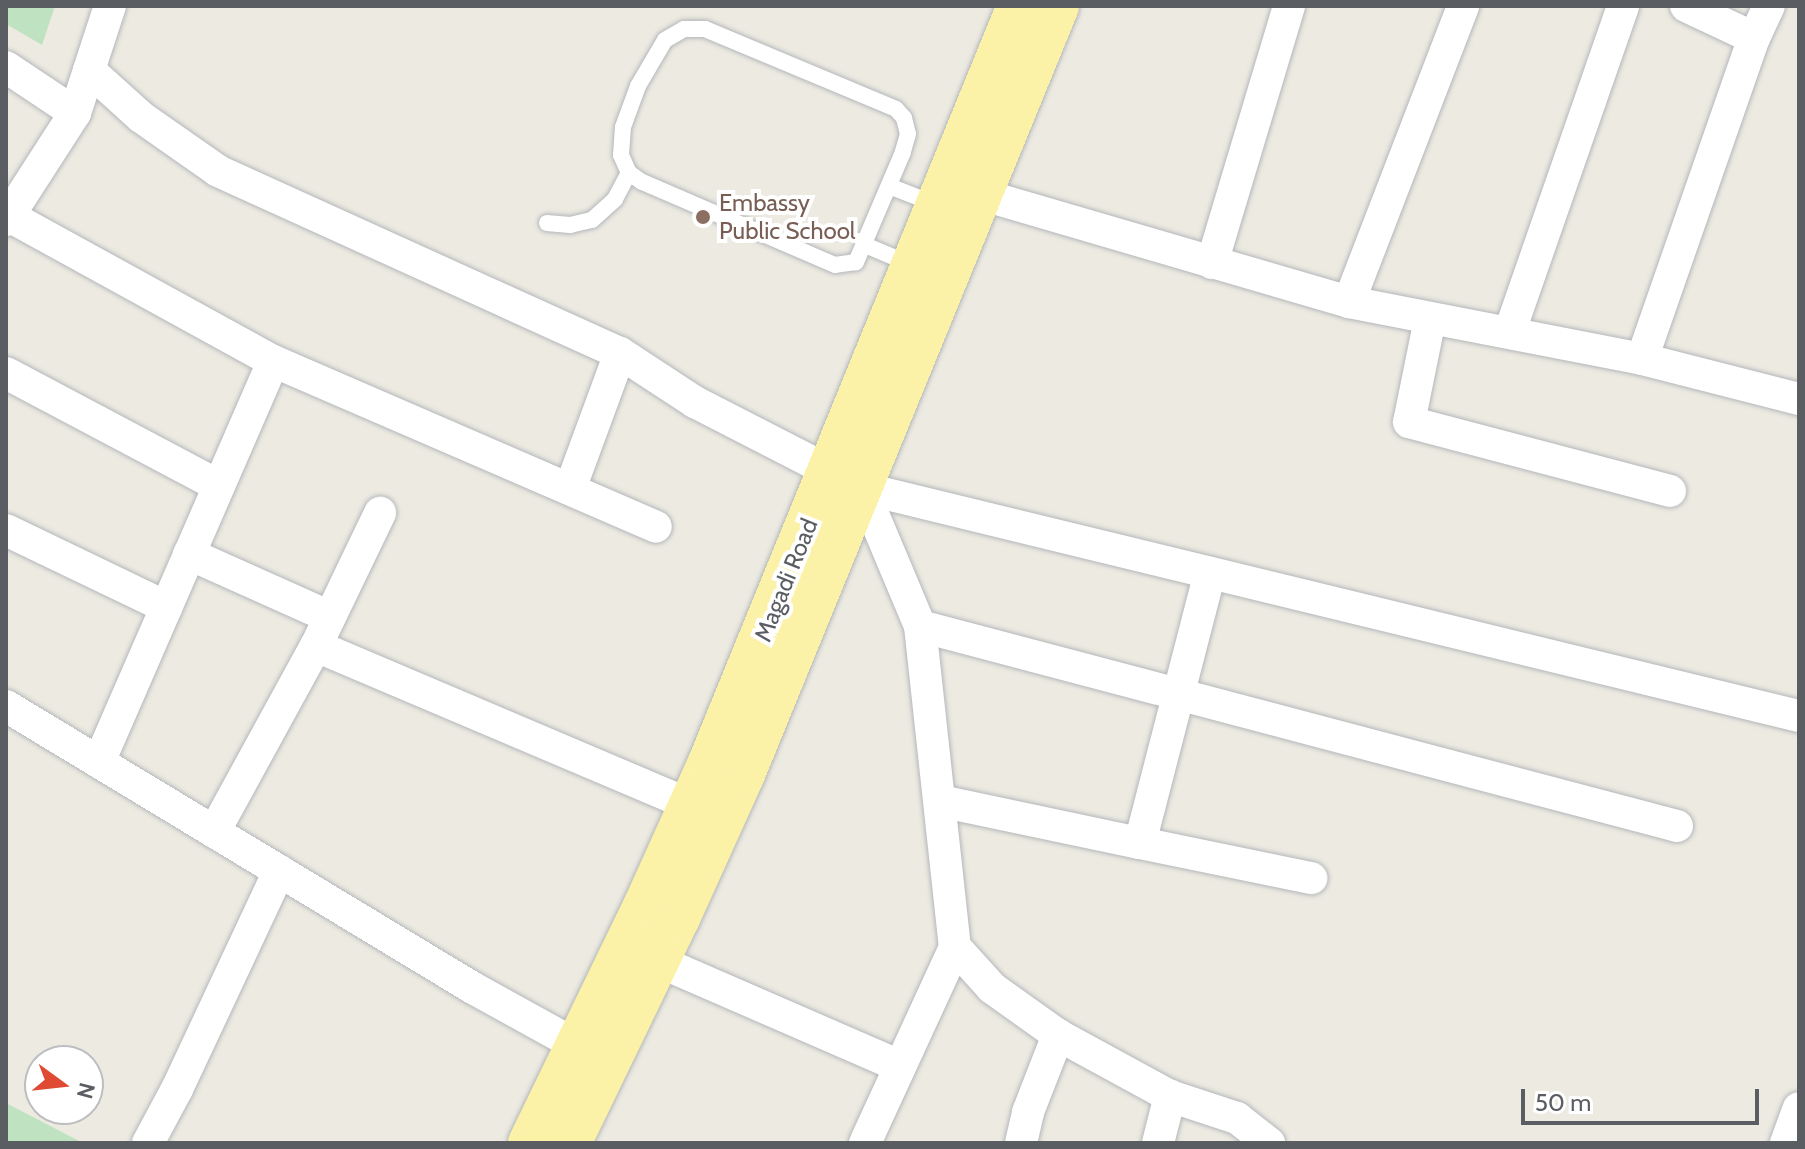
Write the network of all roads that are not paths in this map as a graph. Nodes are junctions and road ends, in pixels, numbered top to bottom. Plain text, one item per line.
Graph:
1 (110, 6) edge
2 (1289, 6) edge
3 (1463, 6) edge
4 (1623, 6) edge
5 (1686, 6) edge
6 (1769, 6) edge
7 (1026, 7) edge
8 (1754, 38) junction
9 (6, 67) edge
10 (89, 70) junction
11 (75, 113) junction
12 (629, 173) junction
13 (889, 186) junction
14 (983, 195) junction
15 (940, 206) junction
16 (8, 218) edge
17 (547, 223) dead end
18 (865, 245) junction
19 (1212, 263) junction
20 (915, 266) junction
21 (1349, 302) junction
22 (1430, 319) junction
23 (1510, 331) junction
24 (620, 353) junction
25 (1642, 359) junction
26 (273, 361) junction
27 (6, 373) edge
28 (1797, 392) edge
29 (846, 480) junction
30 (219, 486) junction
31 (570, 489) junction
32 (1670, 491) dead end
33 (380, 513) dead end
34 (656, 527) dead end
35 (6, 530) edge
36 (189, 554) junction
37 (1210, 573) junction
38 (166, 607) junction
39 (330, 617) junction
40 (920, 626) junction
41 (316, 646) junction
42 (1179, 694) junction
43 (6, 706) edge
44 (1799, 716) edge
45 (99, 762) junction
46 (940, 801) junction
47 (690, 805) junction
48 (1677, 826) dead end
49 (214, 832) junction
50 (1140, 843) junction
51 (279, 871) junction
52 (1311, 878) dead end
53 (955, 947) junction
54 (658, 961) junction
55 (1058, 1035) junction
56 (578, 1046) junction
57 (900, 1066) junction
58 (1170, 1096) junction
59 (1799, 1108) edge
60 (148, 1143) edge
61 (530, 1143) edge
62 (569, 1143) edge
63 (865, 1143) edge
64 (1021, 1143) edge
65 (1158, 1143) edge
66 (1269, 1143) edge
67 (1786, 1143) edge

1 - 10 street
2 - 19 street
3 - 21 street
4 - 23 street
5 - 8 street
6 - 8 street
7 - 14 main road, Magadi Road
7 - 15 main road, Magadi Road
8 - 25 street
9 - 11 street
10 - 11 street
10 - 24 street
11 - 16 street
12 - 13 lane
12 - 17 lane
12 - 18 lane
13 - 15 lane
13 - 18 lane
14 - 19 street
14 - 29 main road, Magadi Road
15 - 20 main road, Magadi Road
16 - 26 street
18 - 20 lane
19 - 21 street
20 - 29 main road, Magadi Road
21 - 22 street
22 - 23 street
22 - 32 street
23 - 25 street
24 - 29 street
24 - 31 street
25 - 28 street
26 - 30 street
26 - 31 street
27 - 30 street
29 - 37 street
29 - 40 street
29 - 47 main road, Magadi Road
29 - 54 main road, Magadi Road
30 - 36 street
31 - 34 street
33 - 39 street
35 - 38 street
36 - 38 street
36 - 39 street
37 - 42 street
37 - 44 street
38 - 45 street
39 - 41 street
40 - 42 street
40 - 46 street
41 - 47 street
41 - 49 street
42 - 48 street
42 - 50 street
43 - 45 street
45 - 49 street
46 - 50 street
46 - 53 street
47 - 56 main road, Magadi Road
49 - 51 street
50 - 52 street
51 - 56 street
51 - 60 street
53 - 55 street
53 - 57 street
54 - 57 street
54 - 62 main road, Magadi Road
55 - 58 street
55 - 64 street
56 - 61 main road, Magadi Road
57 - 63 street
58 - 65 street
58 - 66 street
59 - 67 street

